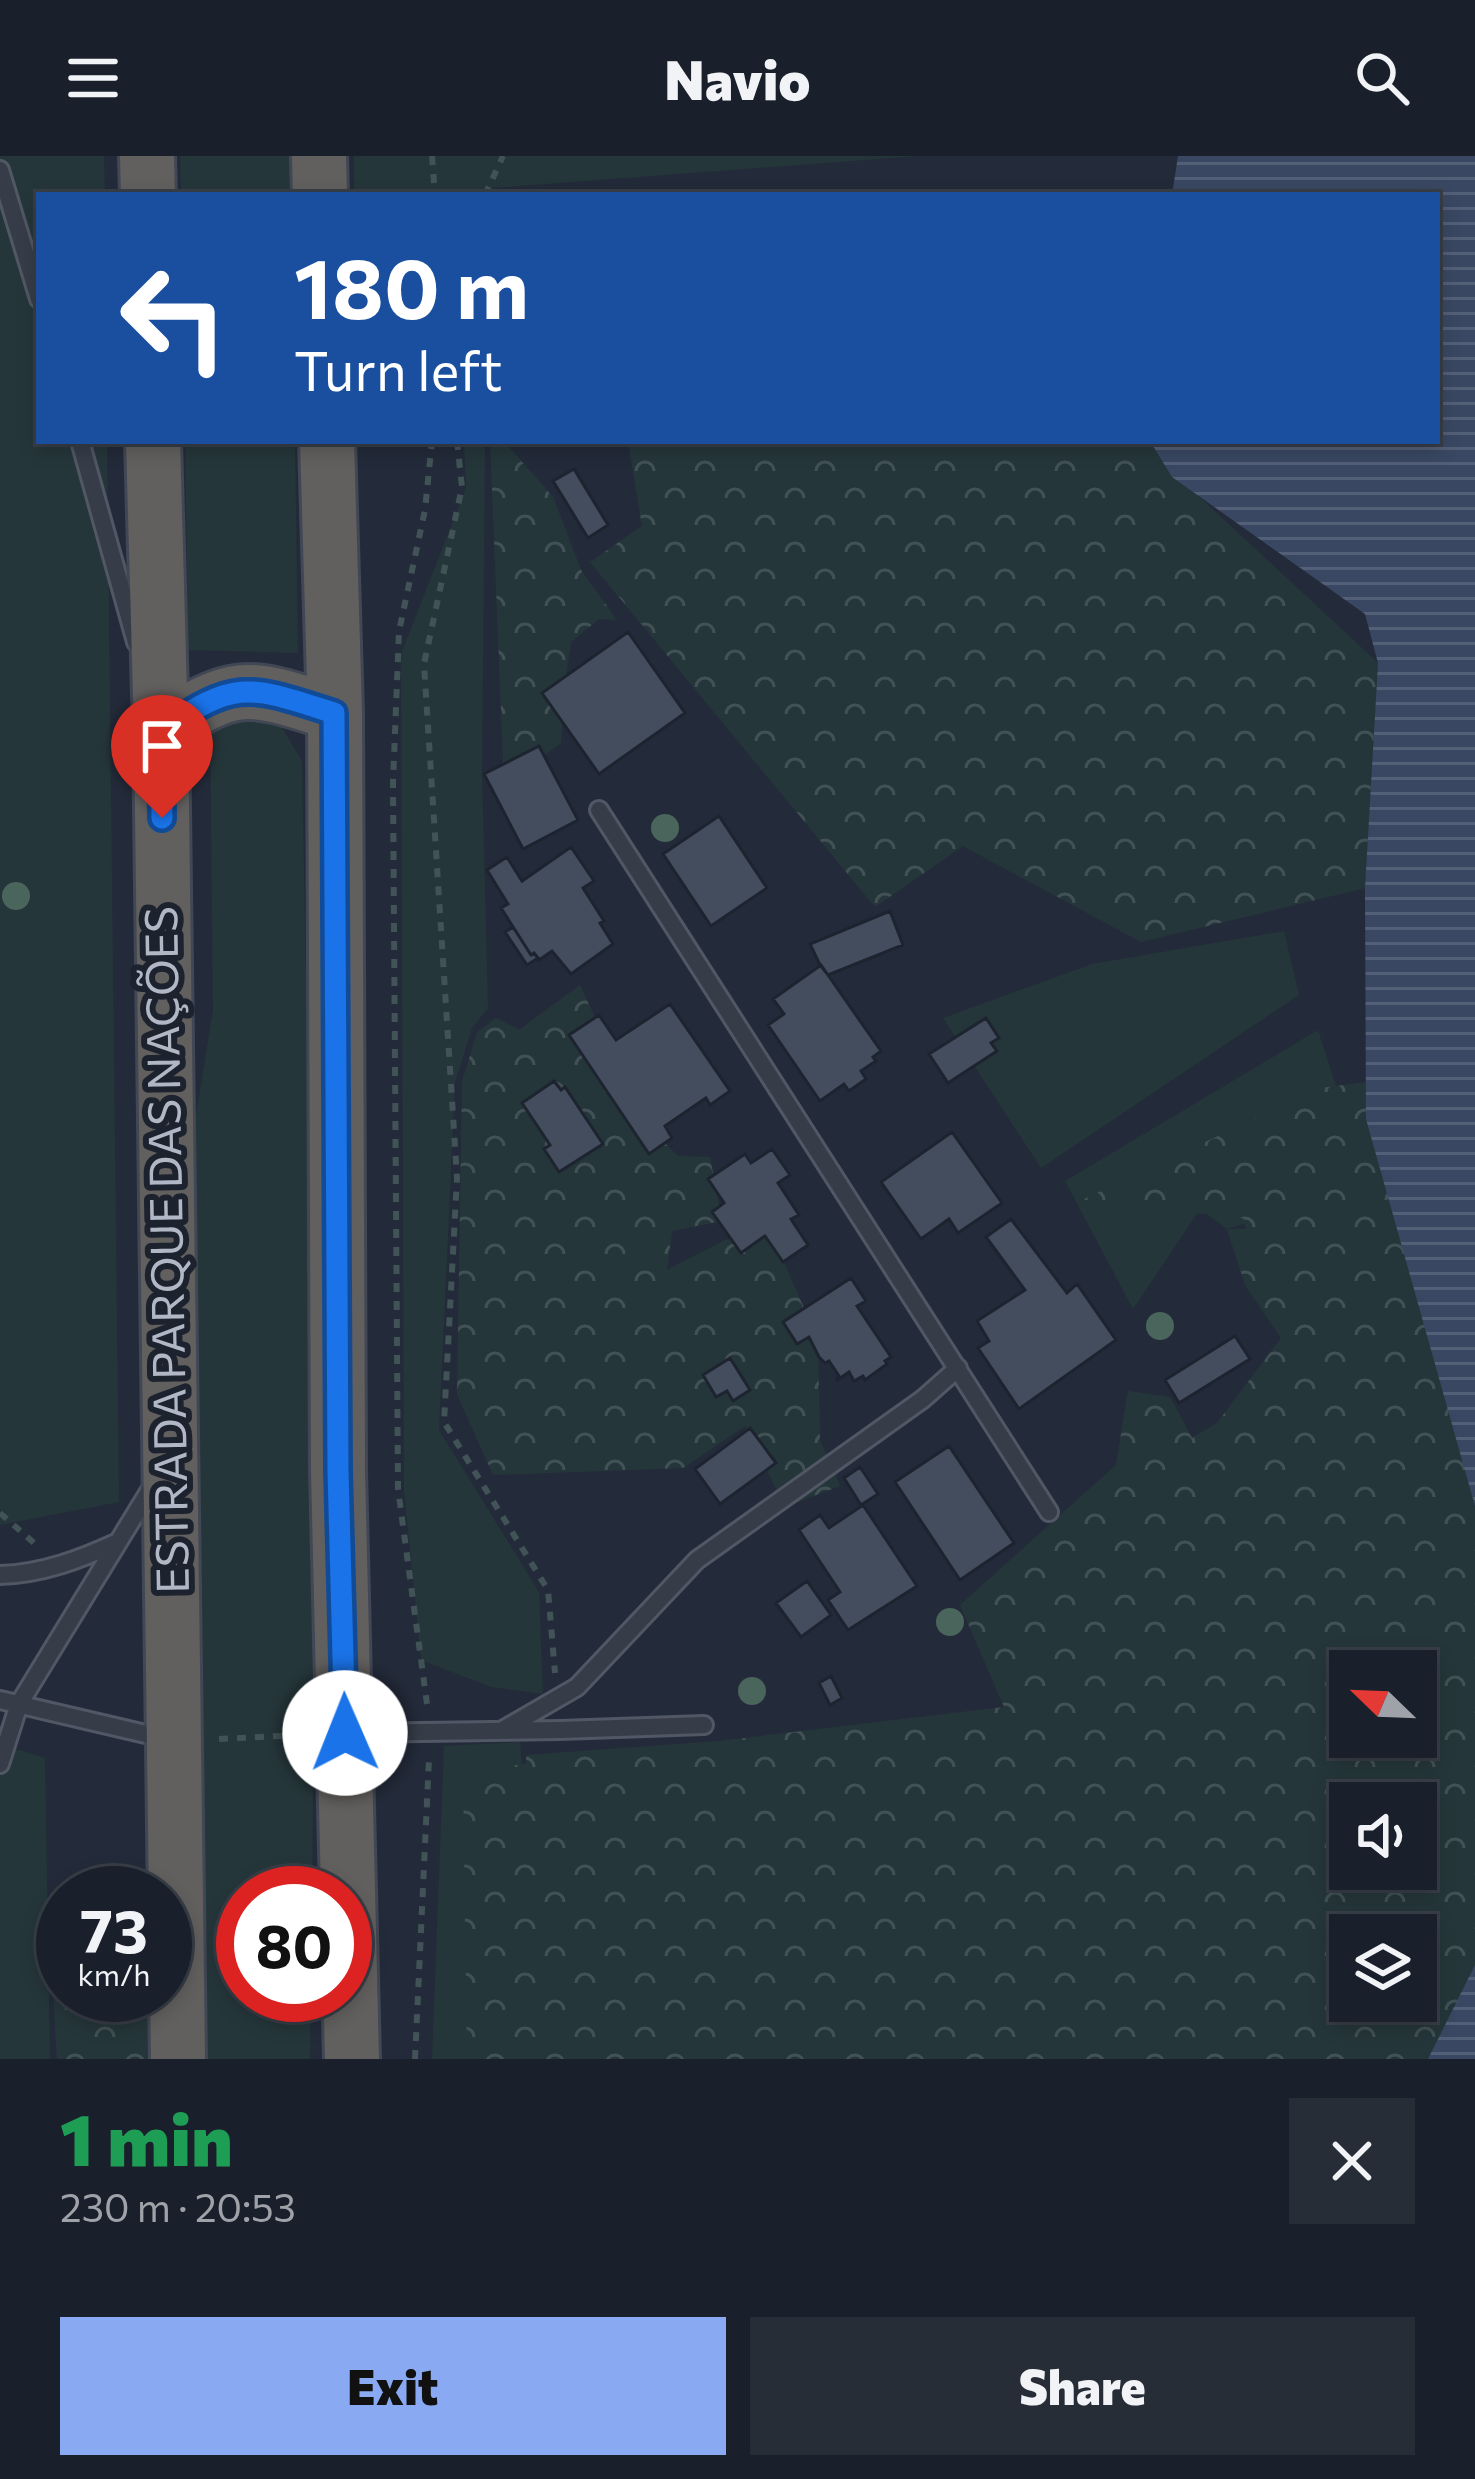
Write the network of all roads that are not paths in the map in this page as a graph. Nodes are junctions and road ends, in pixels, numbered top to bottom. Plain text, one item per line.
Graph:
1 (147, 156) edge
2 (319, 156) edge
3 (0, 170) edge
4 (148, 192) edge
5 (320, 192) edge
6 (36, 288) edge
7 (81, 444) edge
8 (154, 444) edge
9 (327, 444) edge
10 (334, 713) junction
11 (161, 731) junction
12 (599, 810) dead end
13 (958, 1368) junction
14 (170, 1458) junction
15 (1049, 1512) dead end
16 (118, 1541) junction
17 (0, 1575) edge
18 (0, 1700) edge
19 (19, 1704) junction
20 (704, 1725) dead end
21 (501, 1731) junction
22 (345, 1733) junction
23 (173, 1741) junction
24 (0, 1764) edge
25 (178, 2059) edge
26 (352, 2059) edge

1 - 4 highway
2 - 5 highway
3 - 6 lane
7 - 11 lane
8 - 11 highway, ESTRADA PARQUE DAS NAÇÕES
9 - 10 highway
10 - 11 highway
10 - 22 highway
11 - 14 highway, ESTRADA PARQUE DAS NAÇÕES
12 - 13 lane
13 - 15 lane
13 - 21 lane
14 - 16 lane
14 - 23 highway, ESTRADA PARQUE DAS NAÇÕES
16 - 17 lane
16 - 19 lane
18 - 19 lane
19 - 23 lane
19 - 24 lane
20 - 21 lane
21 - 22 lane
22 - 26 highway
23 - 25 highway, ESTRADA PARQUE DAS NAÇÕES

